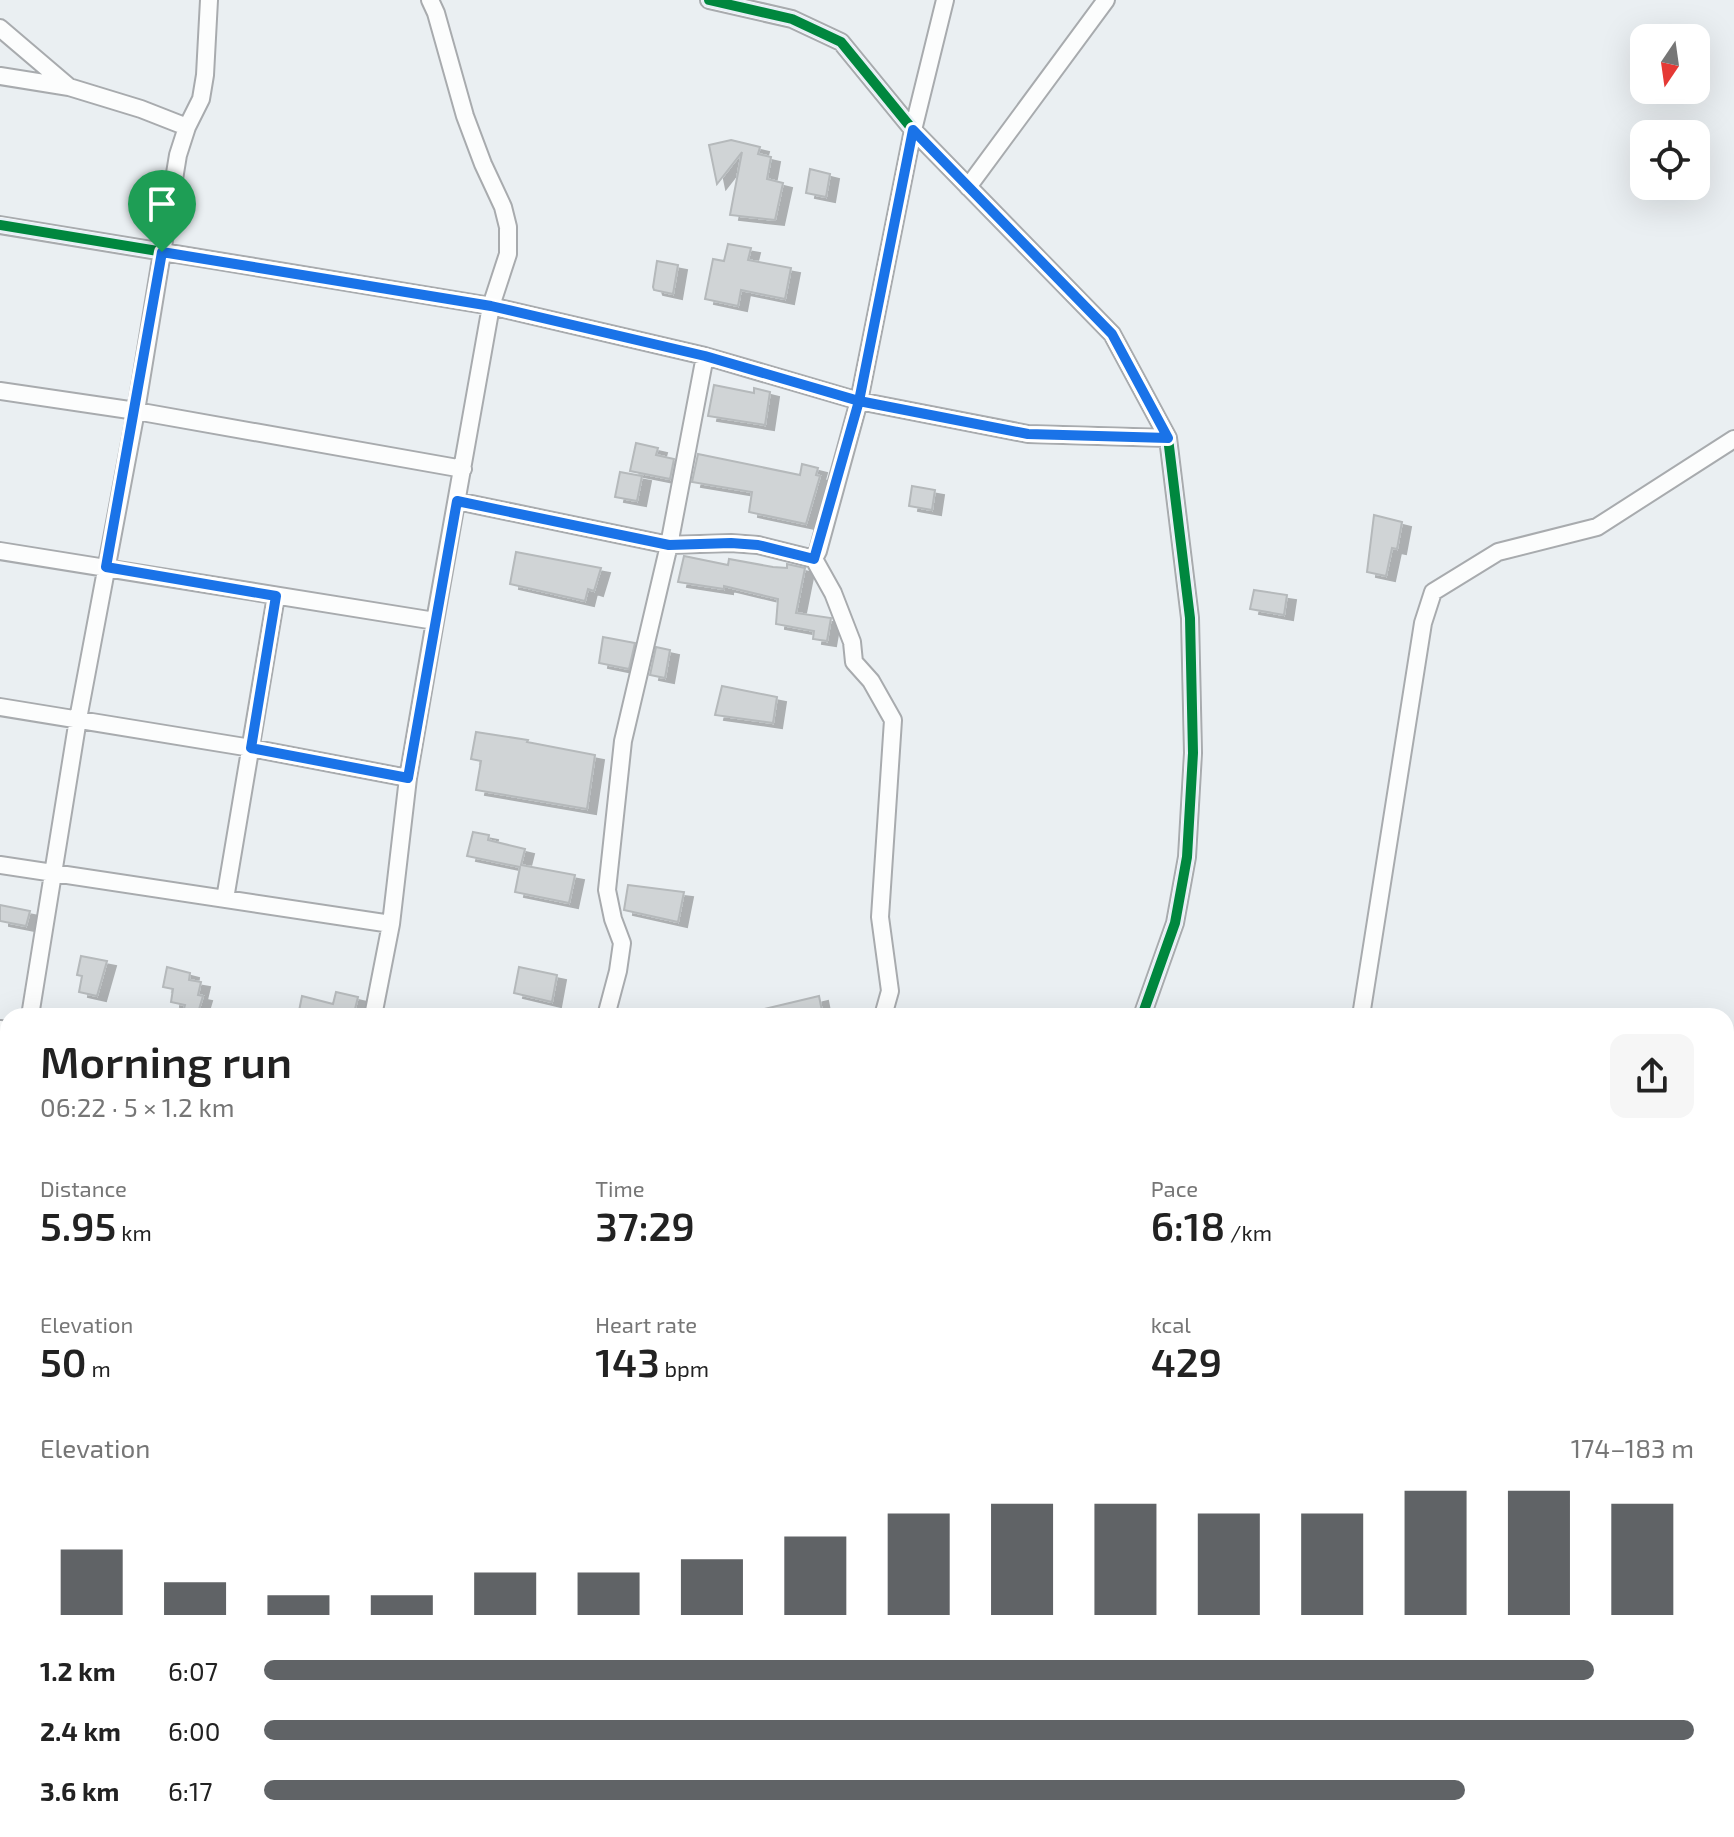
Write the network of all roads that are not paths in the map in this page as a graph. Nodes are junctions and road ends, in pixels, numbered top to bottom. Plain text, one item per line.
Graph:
1 (209, 0) edge
2 (430, 0) edge
3 (709, 0) edge
4 (945, 0) edge
5 (1106, 0) edge
6 (0, 28) edge
7 (0, 76) edge
8 (69, 87) junction
9 (187, 127) junction
10 (913, 130) junction
11 (968, 187) junction
12 (0, 225) edge
13 (162, 252) junction
14 (491, 306) junction
15 (705, 356) junction
16 (0, 391) edge
17 (859, 401) junction
18 (136, 411) junction
19 (1168, 438) junction
20 (1734, 439) edge
21 (463, 469) junction
22 (457, 501) junction
23 (669, 545) junction
24 (0, 551) edge
25 (814, 559) junction
26 (106, 567) junction
27 (276, 596) junction
28 (435, 621) junction
29 (0, 707) edge
30 (78, 719) junction
31 (251, 748) junction
32 (408, 778) junction
33 (0, 865) edge
34 (53, 873) junction
35 (225, 899) junction
36 (391, 924) junction
37 (31, 1008) edge
38 (375, 1008) edge
39 (608, 1008) edge
40 (885, 1008) edge
41 (1145, 1008) edge
42 (1362, 1008) edge

1 - 9 street
2 - 14 street
3 - 10 street
4 - 10 street
5 - 11 street
6 - 8 street
7 - 8 street
8 - 9 street
9 - 13 street
10 - 11 street
10 - 17 street
11 - 19 street
12 - 13 street
13 - 14 street
13 - 18 street
14 - 15 street
14 - 21 street
15 - 17 street
15 - 23 street
16 - 18 street
17 - 19 street
17 - 25 street
18 - 21 street
18 - 26 street
19 - 41 street
20 - 42 street
21 - 22 street
22 - 23 street
22 - 28 street
23 - 25 street
23 - 39 street
24 - 26 street
25 - 40 street
26 - 27 street
26 - 30 street
27 - 28 street
27 - 31 street
28 - 32 street
29 - 30 street
30 - 31 street
30 - 34 street
31 - 32 street
31 - 35 street
32 - 36 street
33 - 34 street
34 - 35 street
34 - 37 street
35 - 36 street
36 - 38 street

